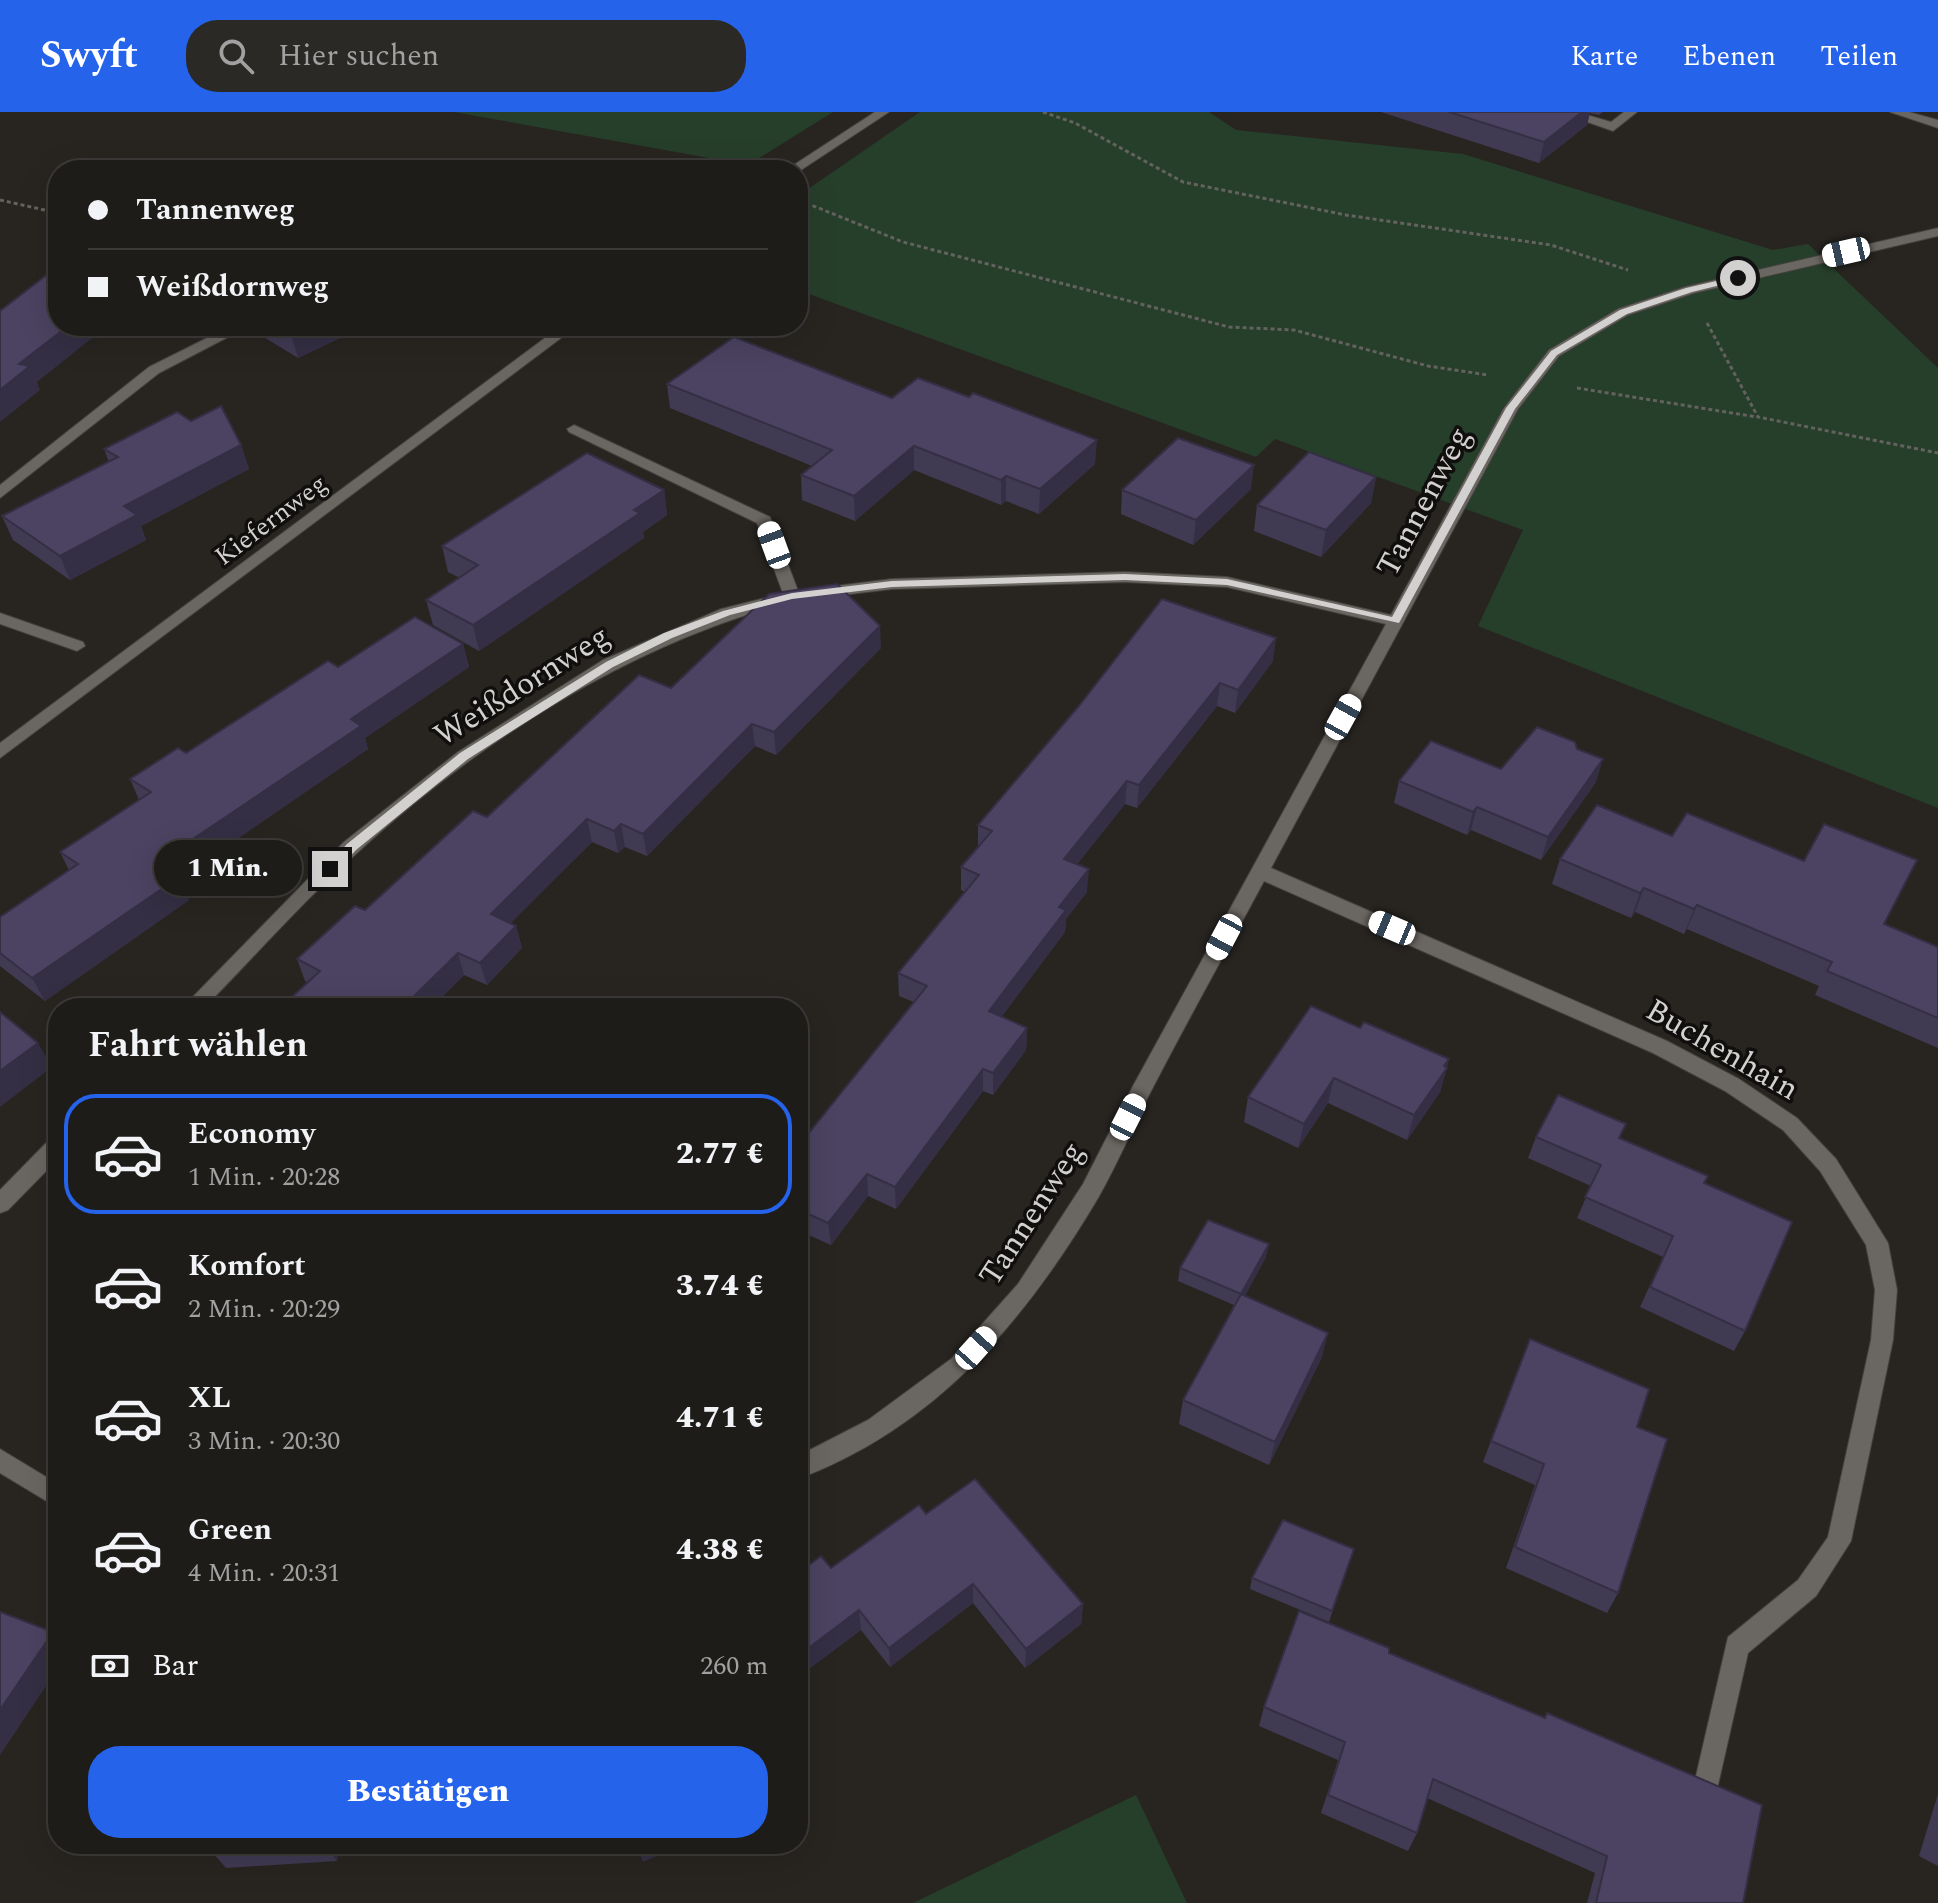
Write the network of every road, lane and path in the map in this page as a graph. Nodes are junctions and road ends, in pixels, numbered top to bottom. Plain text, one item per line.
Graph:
1 (883, 112) edge
2 (1043, 112) edge
3 (1565, 112) edge
4 (1631, 112) edge
5 (1896, 112) edge
6 (1938, 124) edge
7 (808, 160) edge
8 (0, 200) edge
9 (808, 204) edge
10 (48, 211) edge
11 (1938, 232) edge
12 (1690, 290) junction
13 (219, 336) edge
14 (557, 336) edge
15 (1531, 381) junction
16 (1758, 417) junction
17 (574, 429) dead end
18 (1938, 453) edge
19 (0, 493) edge
20 (792, 596) junction
21 (0, 618) edge
22 (1396, 621) junction
23 (77, 646) dead end
24 (0, 752) edge
25 (1260, 871) junction
26 (202, 998) edge
27 (48, 1155) edge
28 (0, 1204) edge
29 (0, 1460) edge
30 (808, 1463) edge
31 (48, 1491) edge
32 (1709, 1776) dead end

1 - 7 street
2 - 12 path
3 - 4 street
5 - 6 street
8 - 10 path
9 - 15 path
11 - 12 street, Tannenweg
12 - 15 street, Tannenweg
12 - 16 path
13 - 19 street
14 - 24 street, Kiefernweg
15 - 16 path
15 - 22 street, Tannenweg
16 - 18 path
17 - 20 street
20 - 22 street, Weißdornweg
20 - 26 street, Weißdornweg
21 - 23 street
22 - 25 street, Tannenweg
25 - 30 street, Tannenweg
25 - 32 street, Buchenhain
27 - 28 street
29 - 31 street

